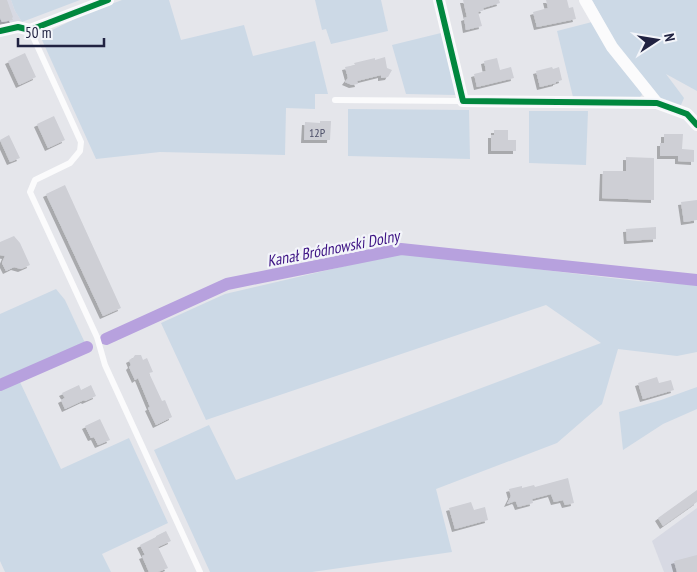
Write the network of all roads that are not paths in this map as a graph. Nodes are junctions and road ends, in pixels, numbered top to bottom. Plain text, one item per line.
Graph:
1 (108, 0) edge
2 (439, 0) edge
3 (586, 0) edge
4 (30, 30) junction
5 (0, 31) edge
6 (335, 100) dead end
7 (463, 102) junction
8 (657, 103) junction
9 (697, 125) edge
10 (200, 572) edge

1 - 4 street
2 - 7 street
3 - 8 street
4 - 5 street
4 - 10 lane
6 - 7 lane
7 - 8 street
8 - 9 street

